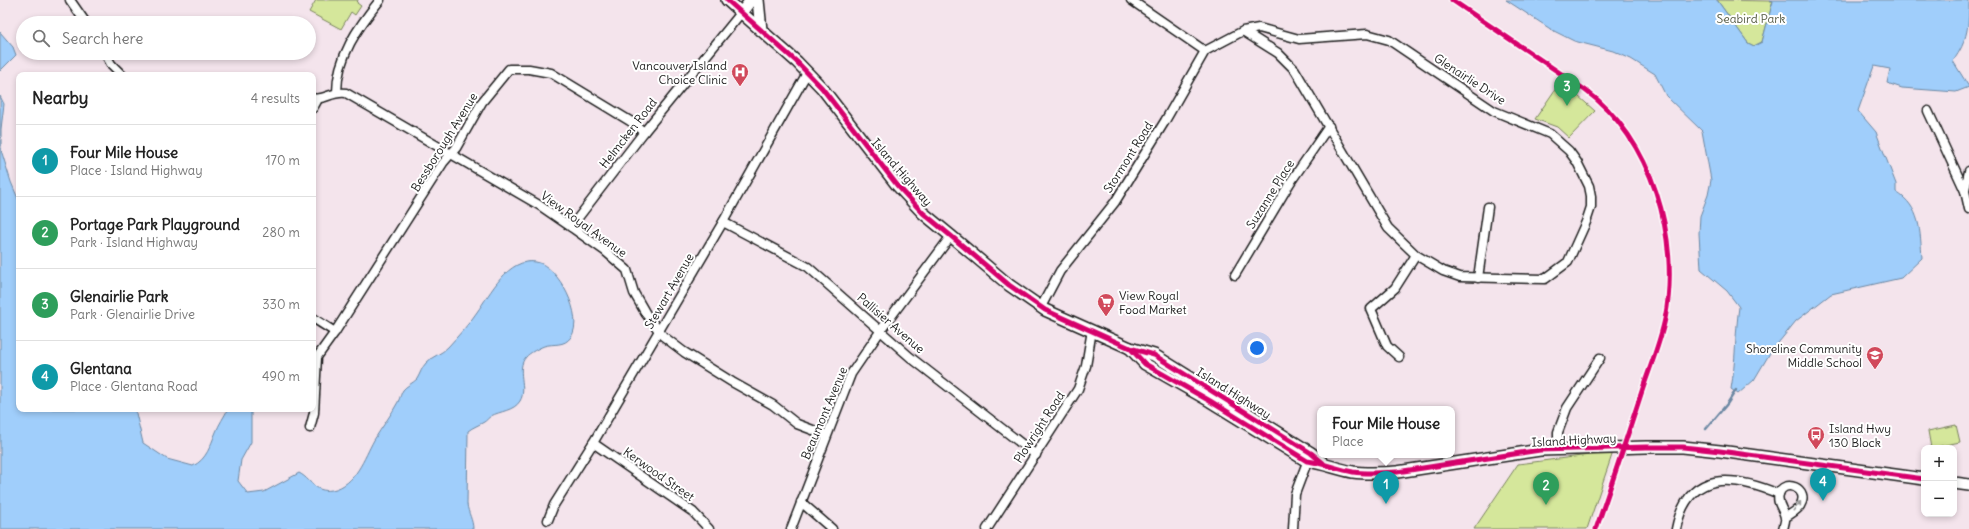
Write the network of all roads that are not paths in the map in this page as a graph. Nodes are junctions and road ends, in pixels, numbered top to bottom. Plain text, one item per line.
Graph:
1 (70, 0) edge
2 (380, 0) edge
3 (727, 0) edge
4 (751, 0) edge
5 (758, 0) edge
6 (1132, 0) edge
7 (741, 13) junction
8 (81, 16) edge
9 (761, 30) junction
10 (1243, 31) junction
11 (1205, 51) junction
12 (108, 60) edge
13 (119, 72) edge
14 (807, 73) junction
15 (337, 92) junction
16 (316, 99) edge
17 (1928, 111) dead end
18 (1329, 126) junction
19 (644, 132) junction
20 (451, 154) junction
21 (1969, 171) edge
22 (1965, 191) junction
23 (1488, 207) dead end
24 (1969, 209) edge
25 (723, 222) junction
26 (571, 227) junction
27 (951, 236) junction
28 (1416, 255) junction
29 (1235, 275) dead end
30 (1478, 278) junction
31 (1041, 307) junction
32 (316, 320) edge
33 (881, 330) junction
34 (1092, 330) junction
35 (335, 332) junction
36 (659, 332) junction
37 (1399, 357) dead end
38 (1600, 358) dead end
39 (316, 376) edge
40 (314, 412) edge
41 (310, 428) dead end
42 (826, 435) junction
43 (593, 443) junction
44 (1558, 449) junction
45 (1036, 455) junction
46 (1309, 457) junction
47 (1921, 479) edge
48 (1957, 483) edge
49 (1969, 485) edge
50 (1779, 494) junction
51 (801, 502) junction
52 (1785, 518) junction
53 (548, 520) dead end
54 (708, 529) edge
55 (791, 529) edge
56 (832, 529) edge
57 (987, 529) edge
58 (1293, 529) edge
59 (1676, 529) edge
60 (1783, 529) edge

1 - 8 street
2 - 15 street
3 - 7 main road, Island Highway
4 - 7 main road, Helmcken Road
5 - 9 main road
6 - 11 street
7 - 9 main road, Island Highway
7 - 19 street, Helmcken Road
9 - 14 main road, Island Highway
10 - 11 street
10 - 18 street, Glenairlie Drive
10 - 30 street, Glenairlie Drive
11 - 31 street, Stormont Road
12 - 13 street
14 - 25 street, Stewart Avenue
14 - 27 main road, Island Highway
15 - 16 street
15 - 20 street, View Royal Avenue
17 - 22 street
18 - 28 street, Glenairlie Drive
18 - 29 street, Suzanne Place
19 - 20 street, Bessborough Avenue
19 - 26 street, Helmcken Road
20 - 26 street, View Royal Avenue
20 - 35 street, Bessborough Avenue
21 - 22 street
22 - 24 street
23 - 30 street
25 - 33 street, Pallisier Avenue
25 - 36 street, Stewart Avenue
26 - 36 street, View Royal Avenue
27 - 31 main road, Island Highway
27 - 33 street, Beaumont Avenue
28 - 30 street, Glenairlie Drive
28 - 37 street
31 - 34 main road, Island Highway
32 - 35 street
33 - 42 street, Beaumont Avenue
33 - 45 street, Pallisier Avenue
34 - 45 street, Plowright Road
34 - 46 main road, Island Highway
35 - 39 street, Bessborough Avenue
36 - 42 street, View Royal Avenue
36 - 43 street, Stewart Avenue
38 - 44 street
40 - 41 street, Bessborough Avenue
42 - 51 street, Beaumont Avenue
43 - 53 street, Stewart Avenue
43 - 54 street, Kerwood Street
44 - 46 main road, Island Highway
44 - 47 main road, Island Highway
45 - 57 street, Plowright Road
46 - 58 street
48 - 49 main road
50 - 52 street
52 -> 50 street
50 - 59 street
51 - 55 street, Beaumont Avenue
51 - 56 street
52 - 60 street

